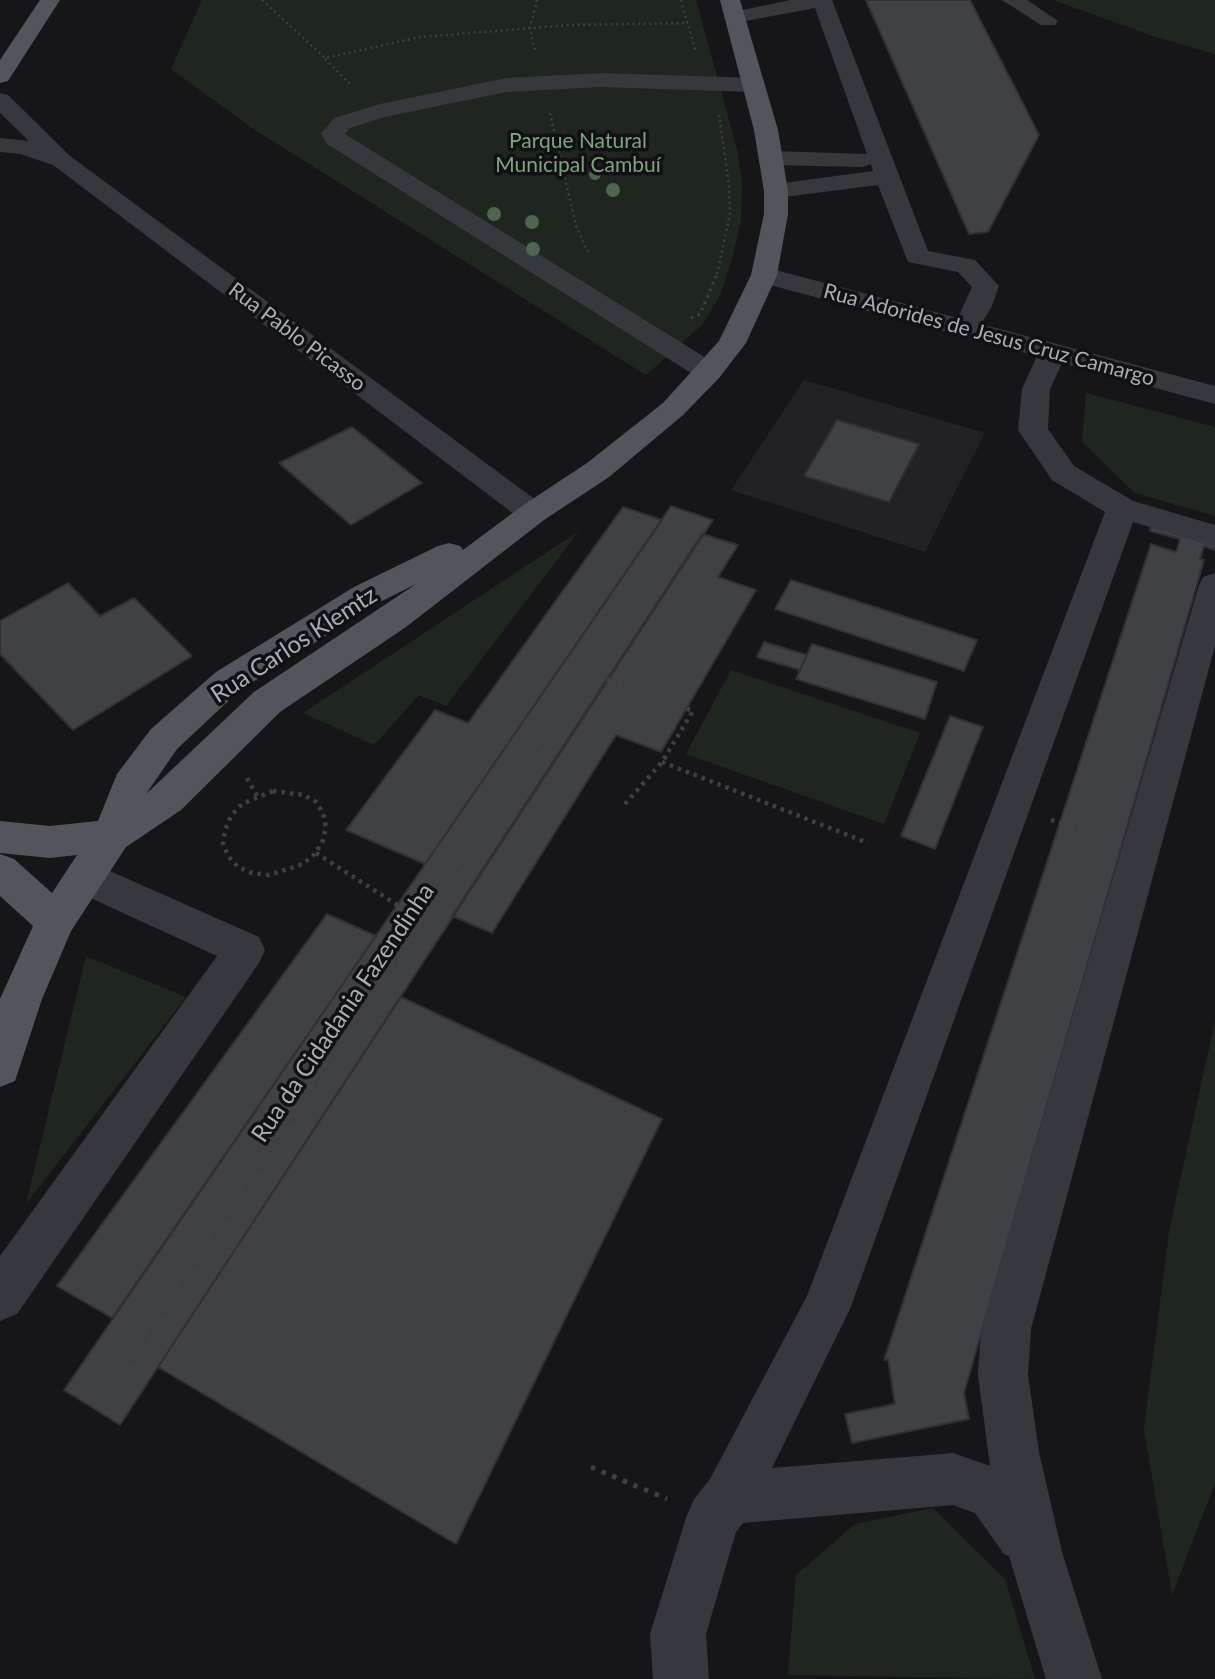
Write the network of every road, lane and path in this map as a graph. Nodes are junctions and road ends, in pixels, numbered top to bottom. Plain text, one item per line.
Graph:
1 (50, 0) edge
2 (262, 0) edge
3 (537, 0) edge
4 (681, 0) edge
5 (821, 0) edge
6 (1012, 0) edge
7 (732, 9) edge
8 (1048, 21) dead end
9 (688, 23) junction
10 (530, 28) junction
11 (0, 76) edge
12 (542, 82) junction
13 (705, 82) junction
14 (754, 85) junction
15 (0, 100) edge
16 (0, 145) edge
17 (772, 158) junction
18 (62, 161) junction
19 (885, 169) junction
20 (776, 191) junction
21 (590, 254) dead end
22 (764, 275) junction
23 (964, 329) junction
24 (649, 336) junction
25 (1053, 352) junction
26 (709, 372) junction
27 (1215, 395) edge
28 (1122, 508) junction
29 (533, 513) junction
30 (692, 522) dead end
31 (1215, 536) edge
32 (1215, 585) edge
33 (591, 673) junction
34 (662, 762) junction
35 (625, 804) dead end
36 (1012, 806) junction
37 (112, 836) junction
38 (0, 837) edge
39 (868, 843) dead end
40 (1139, 852) junction
41 (316, 853) junction
42 (0, 871) edge
43 (85, 877) junction
44 (55, 921) junction
45 (424, 922) junction
46 (0, 1067) edge
47 (0, 1297) edge
48 (124, 1372) dead end
49 (591, 1467) dead end
50 (721, 1508) junction
51 (1035, 1552) junction
52 (681, 1679) edge
53 (1074, 1679) edge

1 - 11 main road
2 - 10 path
3 - 10 path
4 - 9 path
5 - 7 street
5 - 19 street
6 - 8 street
7 - 14 main road, Rua Carlos Klemtz
9 - 10 path
9 - 13 path
10 - 12 path
12 - 13 street
12 - 21 path
12 - 24 street
13 - 14 street
13 - 24 path
14 - 17 main road, Rua Carlos Klemtz
15 - 18 street, Rua Pablo Picasso
16 - 18 street, Rua Pablo Picasso
17 - 19 street
17 - 20 main road, Rua Carlos Klemtz
18 - 29 street, Rua Pablo Picasso
19 - 20 street
19 - 23 street
20 - 22 main road, Rua Carlos Klemtz
22 - 23 street, Rua Adorides de Jesus Cruz Camargo
22 - 26 main road, Rua Carlos Klemtz
23 - 25 street, Rua Adorides de Jesus Cruz Camargo
24 - 26 street
25 - 27 street, Rua Adorides de Jesus Cruz Camargo
25 - 28 street
26 - 29 main road, Rua Carlos Klemtz
28 - 31 street
28 - 36 street
29 - 37 main road, Rua Carlos Klemtz
30 - 33 path, Rua da Cidadania Fazendinha
32 - 40 street
33 - 34 path
33 - 45 path, Rua da Cidadania Fazendinha
34 - 35 path
34 - 39 path
36 - 40 path
36 - 50 street
37 - 38 main road
37 - 43 main road, Rua Carlos Klemtz
40 - 51 street
41 - 41 path
41 - 45 path
42 - 44 main road
43 - 44 main road, Rua Carlos Klemtz
43 - 47 street
44 - 46 main road, Rua Carlos Klemtz
45 - 48 path, Rua da Cidadania Fazendinha
49 - 50 path
50 - 51 street
50 - 52 street
51 - 53 street

